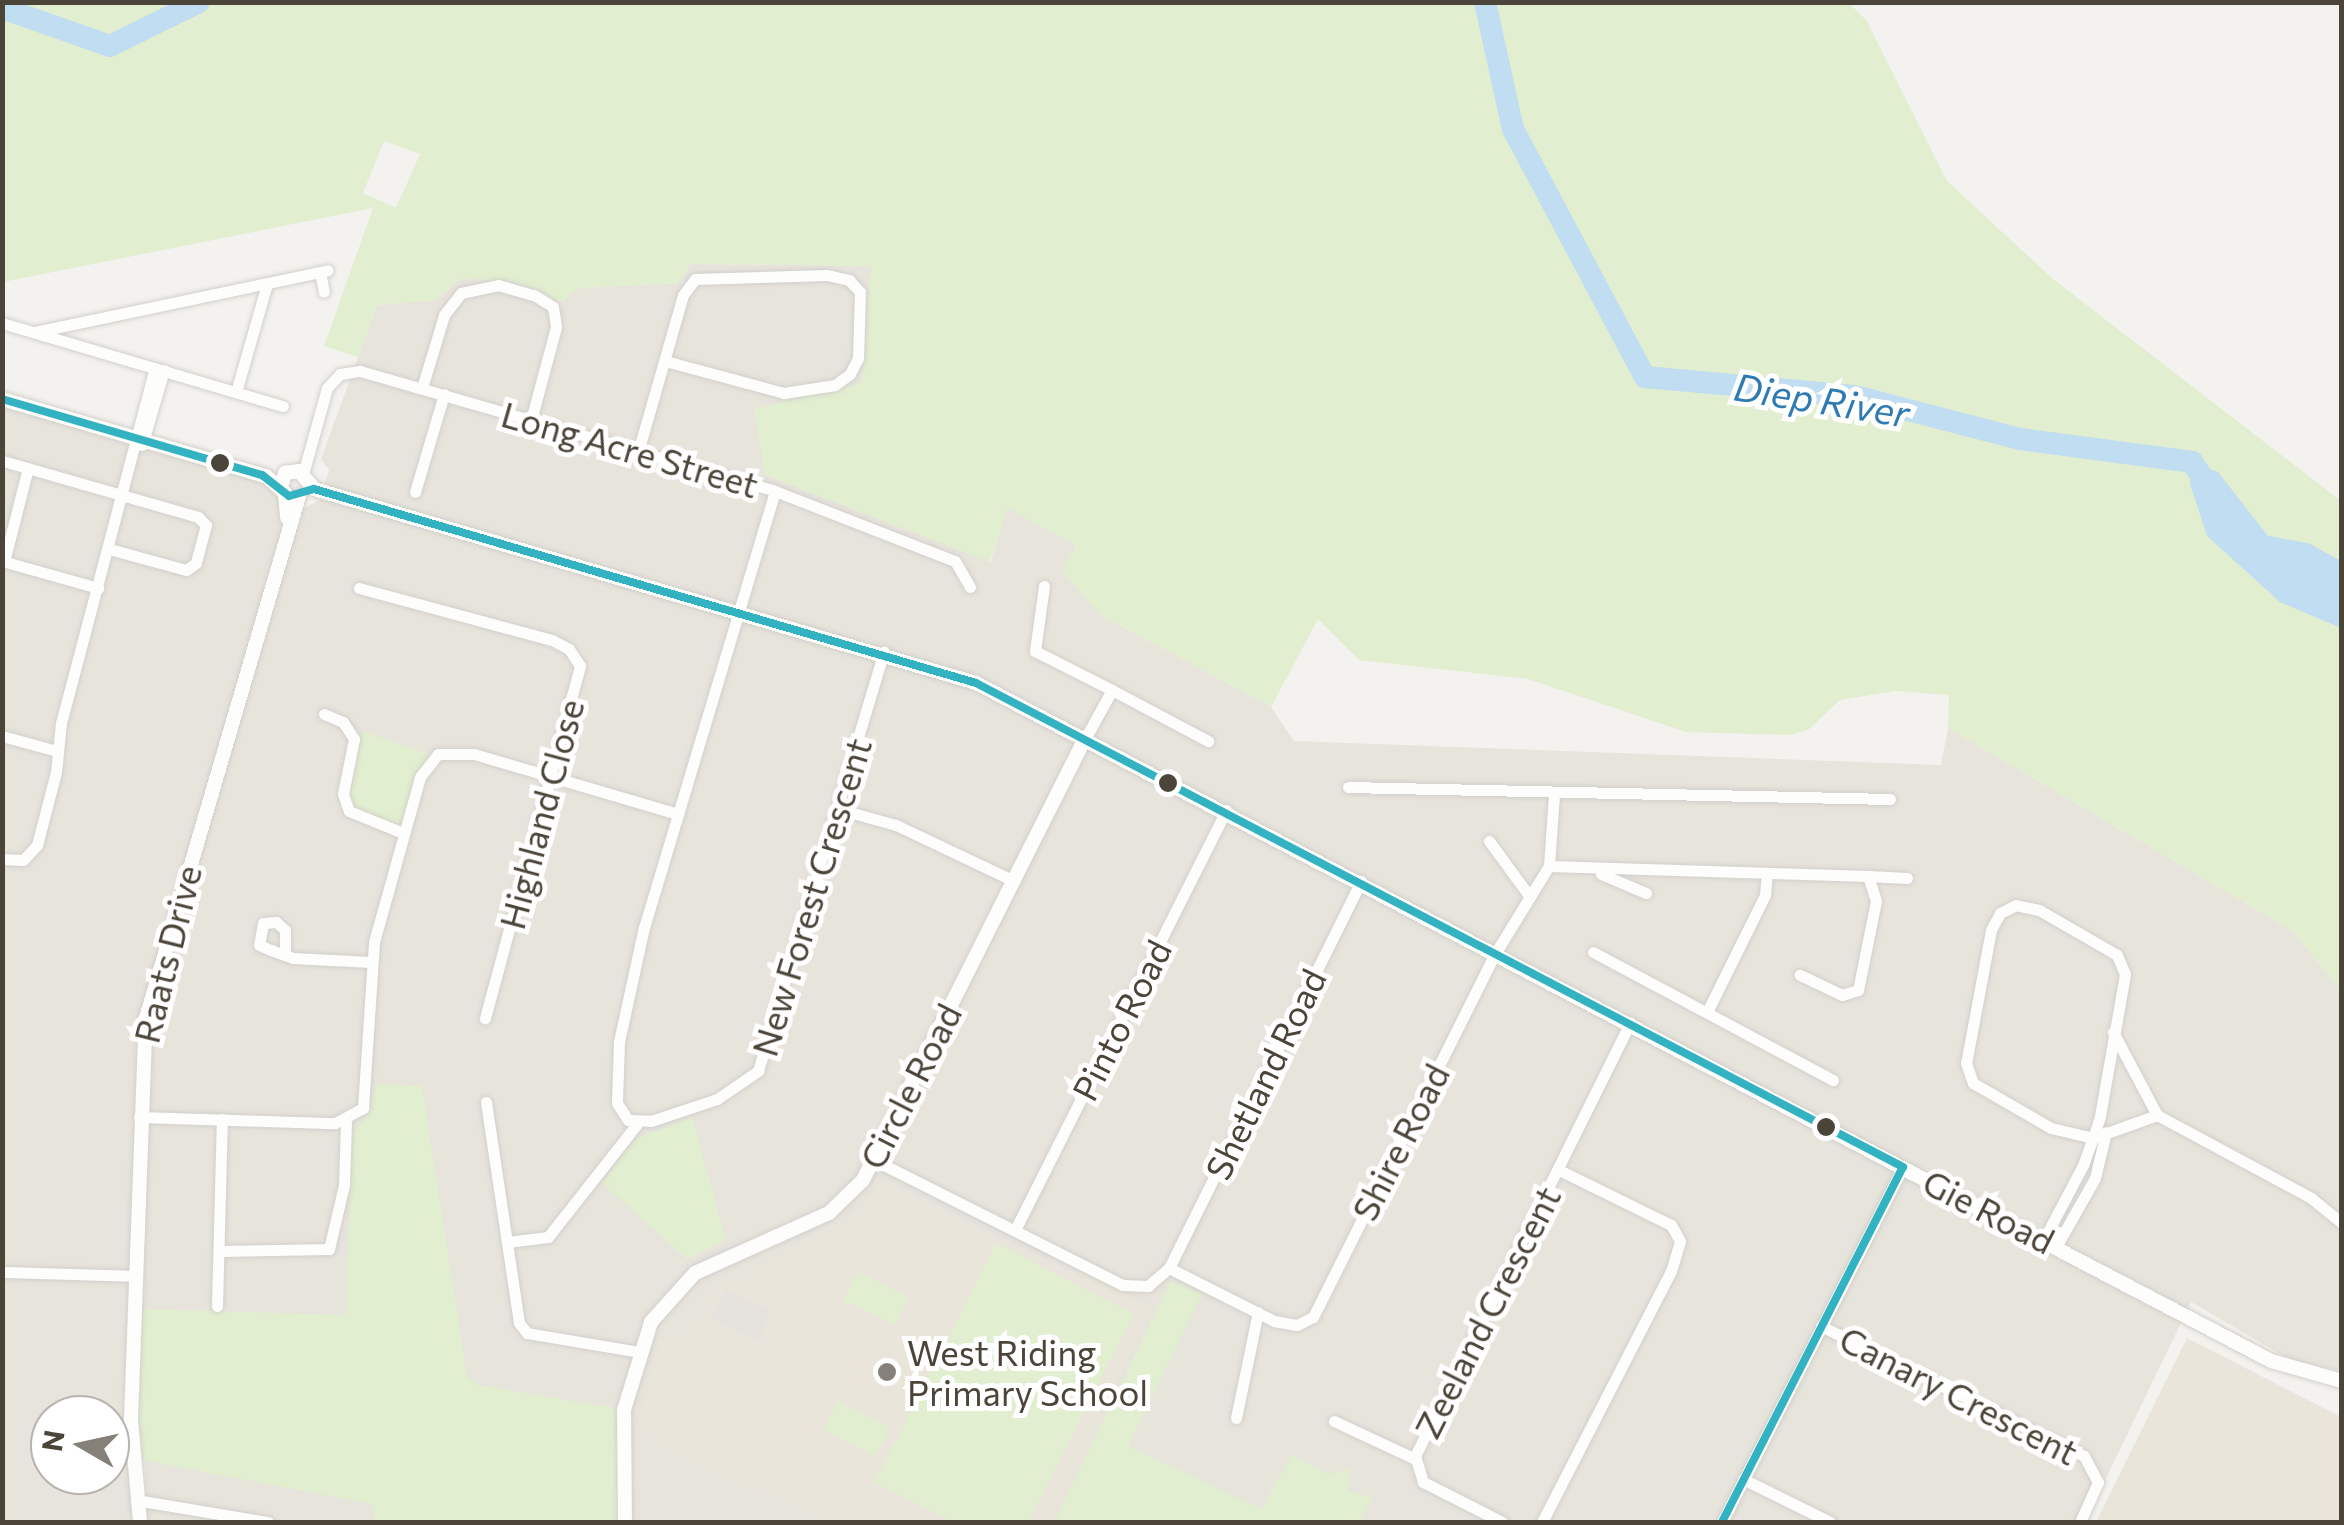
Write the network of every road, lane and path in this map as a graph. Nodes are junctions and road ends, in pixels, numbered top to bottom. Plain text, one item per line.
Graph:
1 (266, 284) junction
2 (324, 292) dead end
3 (90, 318) junction
4 (2, 323) edge
5 (34, 332) junction
6 (77, 344) junction
7 (665, 361) junction
8 (160, 369) junction
9 (422, 388) junction
10 (236, 392) junction
11 (444, 394) junction
12 (2, 399) edge
13 (283, 406) dead end
14 (532, 420) junction
15 (140, 439) junction
16 (638, 452) junction
17 (3, 461) edge
18 (28, 468) junction
19 (297, 481) junction
20 (776, 491) junction
21 (415, 492) dead end
22 (123, 496) junction
23 (108, 549) junction
24 (4, 562) edge
25 (1044, 586) dead end
26 (970, 587) dead end
27 (98, 588) junction
28 (360, 588) dead end
29 (738, 610) junction
30 (884, 652) junction
31 (1112, 690) junction
32 (324, 714) dead end
33 (2, 736) edge
34 (1086, 737) junction
35 (1208, 741) dead end
36 (57, 751) junction
37 (550, 775) junction
38 (1348, 787) dead end
39 (1554, 794) junction
40 (1890, 799) dead end
41 (838, 809) junction
42 (1226, 810) junction
43 (678, 814) junction
44 (403, 833) junction
45 (1488, 841) dead end
46 (2, 859) edge
47 (1549, 866) junction
48 (1592, 870) junction
49 (1766, 874) junction
50 (1868, 876) junction
51 (1907, 878) dead end
52 (1014, 881) junction
53 (1361, 881) junction
54 (1646, 894) dead end
55 (1530, 896) junction
56 (1496, 952) junction
57 (1593, 952) dead end
58 (285, 955) dead end
59 (371, 962) junction
60 (1800, 974) dead end
61 (1707, 1012) junction
62 (486, 1018) dead end
63 (1630, 1022) junction
64 (2113, 1032) junction
65 (1833, 1080) dead end
66 (486, 1102) dead end
67 (2100, 1116) junction
68 (2157, 1116) junction
69 (139, 1118) junction
70 (222, 1119) junction
71 (346, 1122) junction
72 (637, 1124) junction
73 (2093, 1138) junction
74 (2108, 1138) junction
75 (874, 1160) junction
76 (1902, 1167) junction
77 (1558, 1170) junction
78 (2342, 1223) edge
79 (1015, 1230) junction
80 (508, 1242) junction
81 (2050, 1242) junction
82 (218, 1251) junction
83 (1169, 1268) junction
84 (2, 1272) edge
85 (134, 1276) junction
86 (217, 1306) dead end
87 (1258, 1312) junction
88 (1821, 1326) junction
89 (639, 1352) junction
90 (2342, 1381) edge
91 (1236, 1418) dead end
92 (1334, 1421) dead end
93 (1415, 1460) junction
94 (1744, 1479) junction
95 (136, 1500) junction
96 (200, 1517) edge
97 (140, 1522) edge
98 (268, 1522) edge
99 (626, 1522) edge
100 (1502, 1522) edge
101 (1542, 1522) edge
102 (1722, 1522) edge
103 (1830, 1522) edge
104 (2080, 1522) edge

1 - 2 street
1 - 3 street
1 - 10 street
3 - 5 street
3 - 6 street
4 - 5 street
5 - 6 street
6 - 8 street
7 - 7 street
7 - 16 street
8 - 10 street
8 - 15 street
9 - 11 street, Long Acre Street
9 - 14 street
9 - 19 street, Long Acre Street
10 - 13 street
11 - 14 street, Long Acre Street
11 - 21 street
12 - 15 street, Gie Road
14 - 16 street, Long Acre Street
15 - 19 street, Gie Road
15 - 22 street
16 - 20 street, Long Acre Street
17 - 18 street
18 - 22 street
18 - 24 street
19 - 29 street, Gie Road
19 - 69 street, Raats Drive
20 - 26 street
20 - 29 street, Long Acre Street
22 - 23 street
22 - 23 street
23 - 27 street
24 - 27 street
25 - 31 street
27 - 36 street
28 - 37 street, Highland Close
29 - 30 street, Gie Road
29 - 43 street
30 - 34 street, Gie Road
30 - 41 street, New Forest Crescent
31 - 34 street
31 - 35 street
32 - 44 street
33 - 36 street
34 - 42 street, Gie Road
34 - 52 street, Circle Road
36 - 46 street
37 - 43 street
37 - 44 street
37 - 62 street, Highland Close
38 - 39 street
39 - 40 street
39 - 47 street
41 - 52 street
41 - 72 street, New Forest Crescent
42 - 53 street, Gie Road
42 - 79 street, Pinto Road
43 - 72 street
44 - 59 street
45 - 55 street
47 - 48 street
47 - 55 street, Shire Road
48 - 49 street
48 - 54 street
49 - 50 street
49 - 61 street
50 - 51 street
50 - 60 street
52 - 75 street, Circle Road
53 - 56 street, Gie Road
53 - 83 street, Shetland Road
55 - 56 street, Shire Road
56 - 63 street, Gie Road
56 - 87 street, Shire Road
57 - 61 street
58 - 59 street
59 - 71 street
61 - 65 street
63 - 76 street, Gie Road
63 - 77 street, Zeeland Crescent
64 - 67 street
64 - 68 street
64 - 73 street
66 - 80 street
67 - 73 street
67 - 74 street
68 - 74 street
68 - 78 street
69 - 70 street
69 - 85 street, Raats Drive
70 - 71 street
70 - 82 street
71 - 82 street
72 - 80 street
73 - 74 street
73 - 81 street
74 - 81 street
75 - 79 street
75 - 89 street, Circle Road
76 - 81 street, Gie Road
76 - 88 street
77 - 93 street, Zeeland Crescent
77 - 101 street, Zeeland Crescent
79 - 83 street
80 - 89 street
81 - 90 street, Gie Road
82 - 86 street
83 - 87 street
84 - 85 street
85 - 95 street, Raats Drive
87 - 91 street
88 - 94 street
88 - 104 street, Canary Crescent
89 - 99 street, Circle Road
92 - 93 street
93 - 100 street, Zeeland Crescent
94 - 102 street
94 - 103 street
95 - 96 street
95 - 97 street, Raats Drive
96 - 98 street

